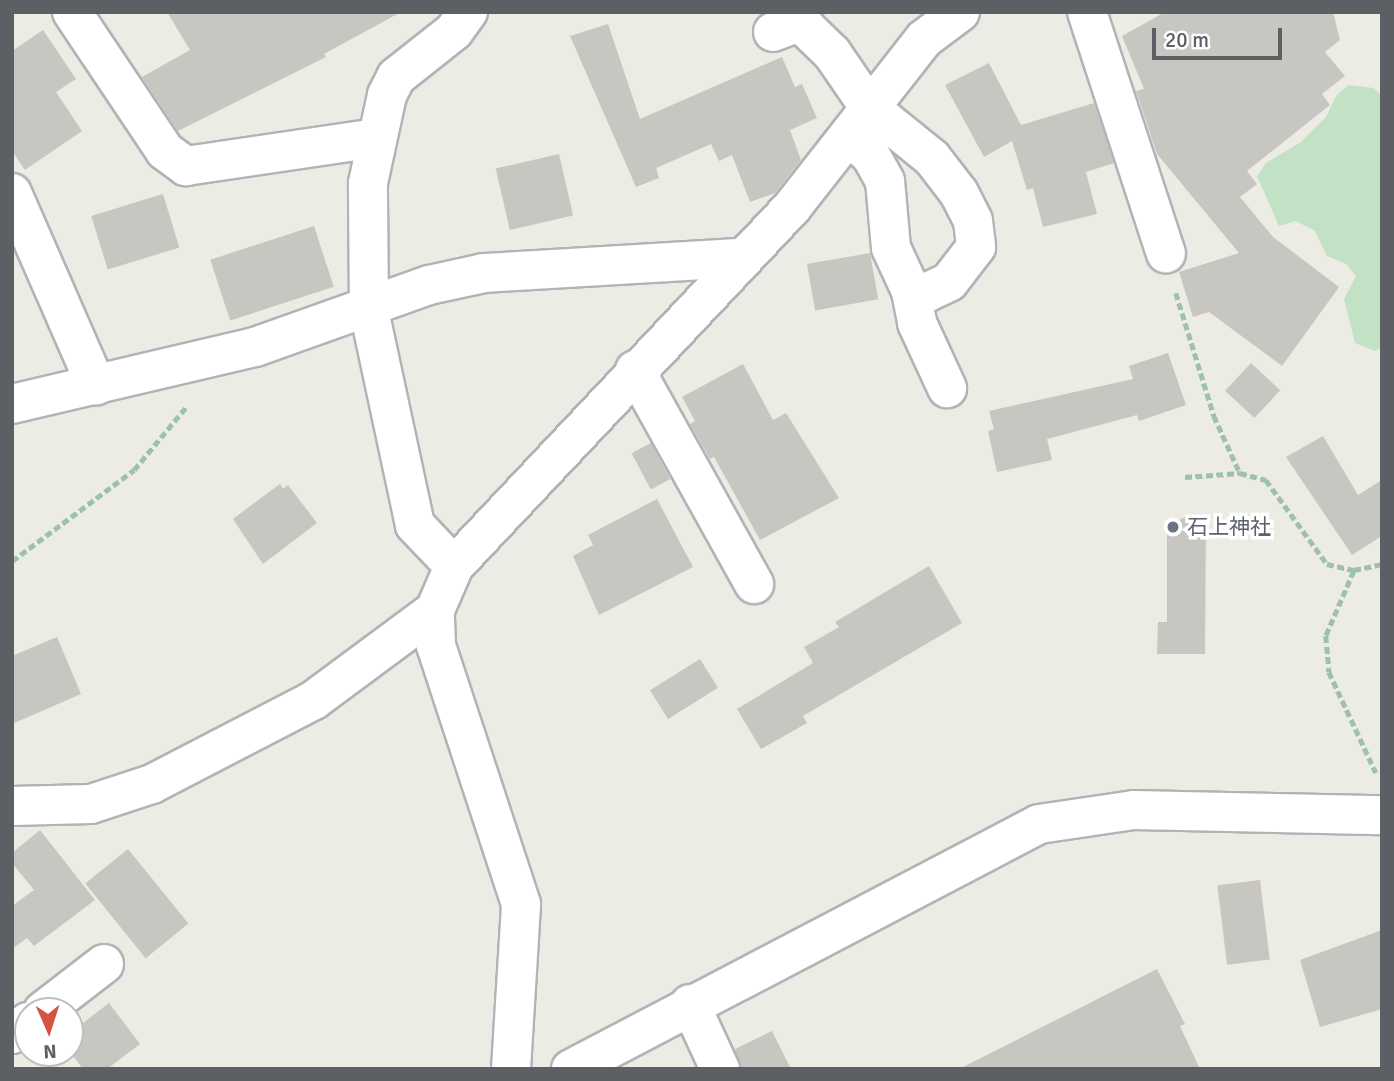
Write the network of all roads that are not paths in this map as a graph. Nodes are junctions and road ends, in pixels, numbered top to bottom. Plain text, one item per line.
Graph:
1 (72, 12) edge
2 (468, 12) edge
3 (960, 12) edge
4 (1087, 12) edge
5 (774, 33) dead end
6 (859, 122) junction
7 (376, 138) junction
8 (12, 193) edge
9 (1166, 253) road end
10 (740, 258) junction
11 (911, 291) junction
12 (369, 310) junction
13 (635, 370) junction
14 (96, 385) junction
15 (947, 388) dead end
16 (12, 404) edge
17 (454, 566) junction
18 (754, 584) dead end
19 (435, 610) junction
20 (12, 806) edge
21 (1382, 815) edge
22 (104, 964) dead end
23 (61, 997) edge
24 (690, 1004) junction
25 (511, 1069) edge
26 (571, 1069) edge
27 (720, 1069) edge

1 - 7 street
2 - 7 street
3 - 6 street
4 - 9 street
5 - 6 street
6 - 10 street
6 - 11 street
6 - 11 street
7 - 12 street
8 - 14 street
10 - 12 street
10 - 13 street
11 - 15 street
12 - 14 street
12 - 17 street
13 - 17 street
13 - 18 street
14 - 16 street
17 - 19 street
19 - 20 street
19 - 25 street
21 - 24 street
22 - 23 street
24 - 26 street
24 - 27 street

